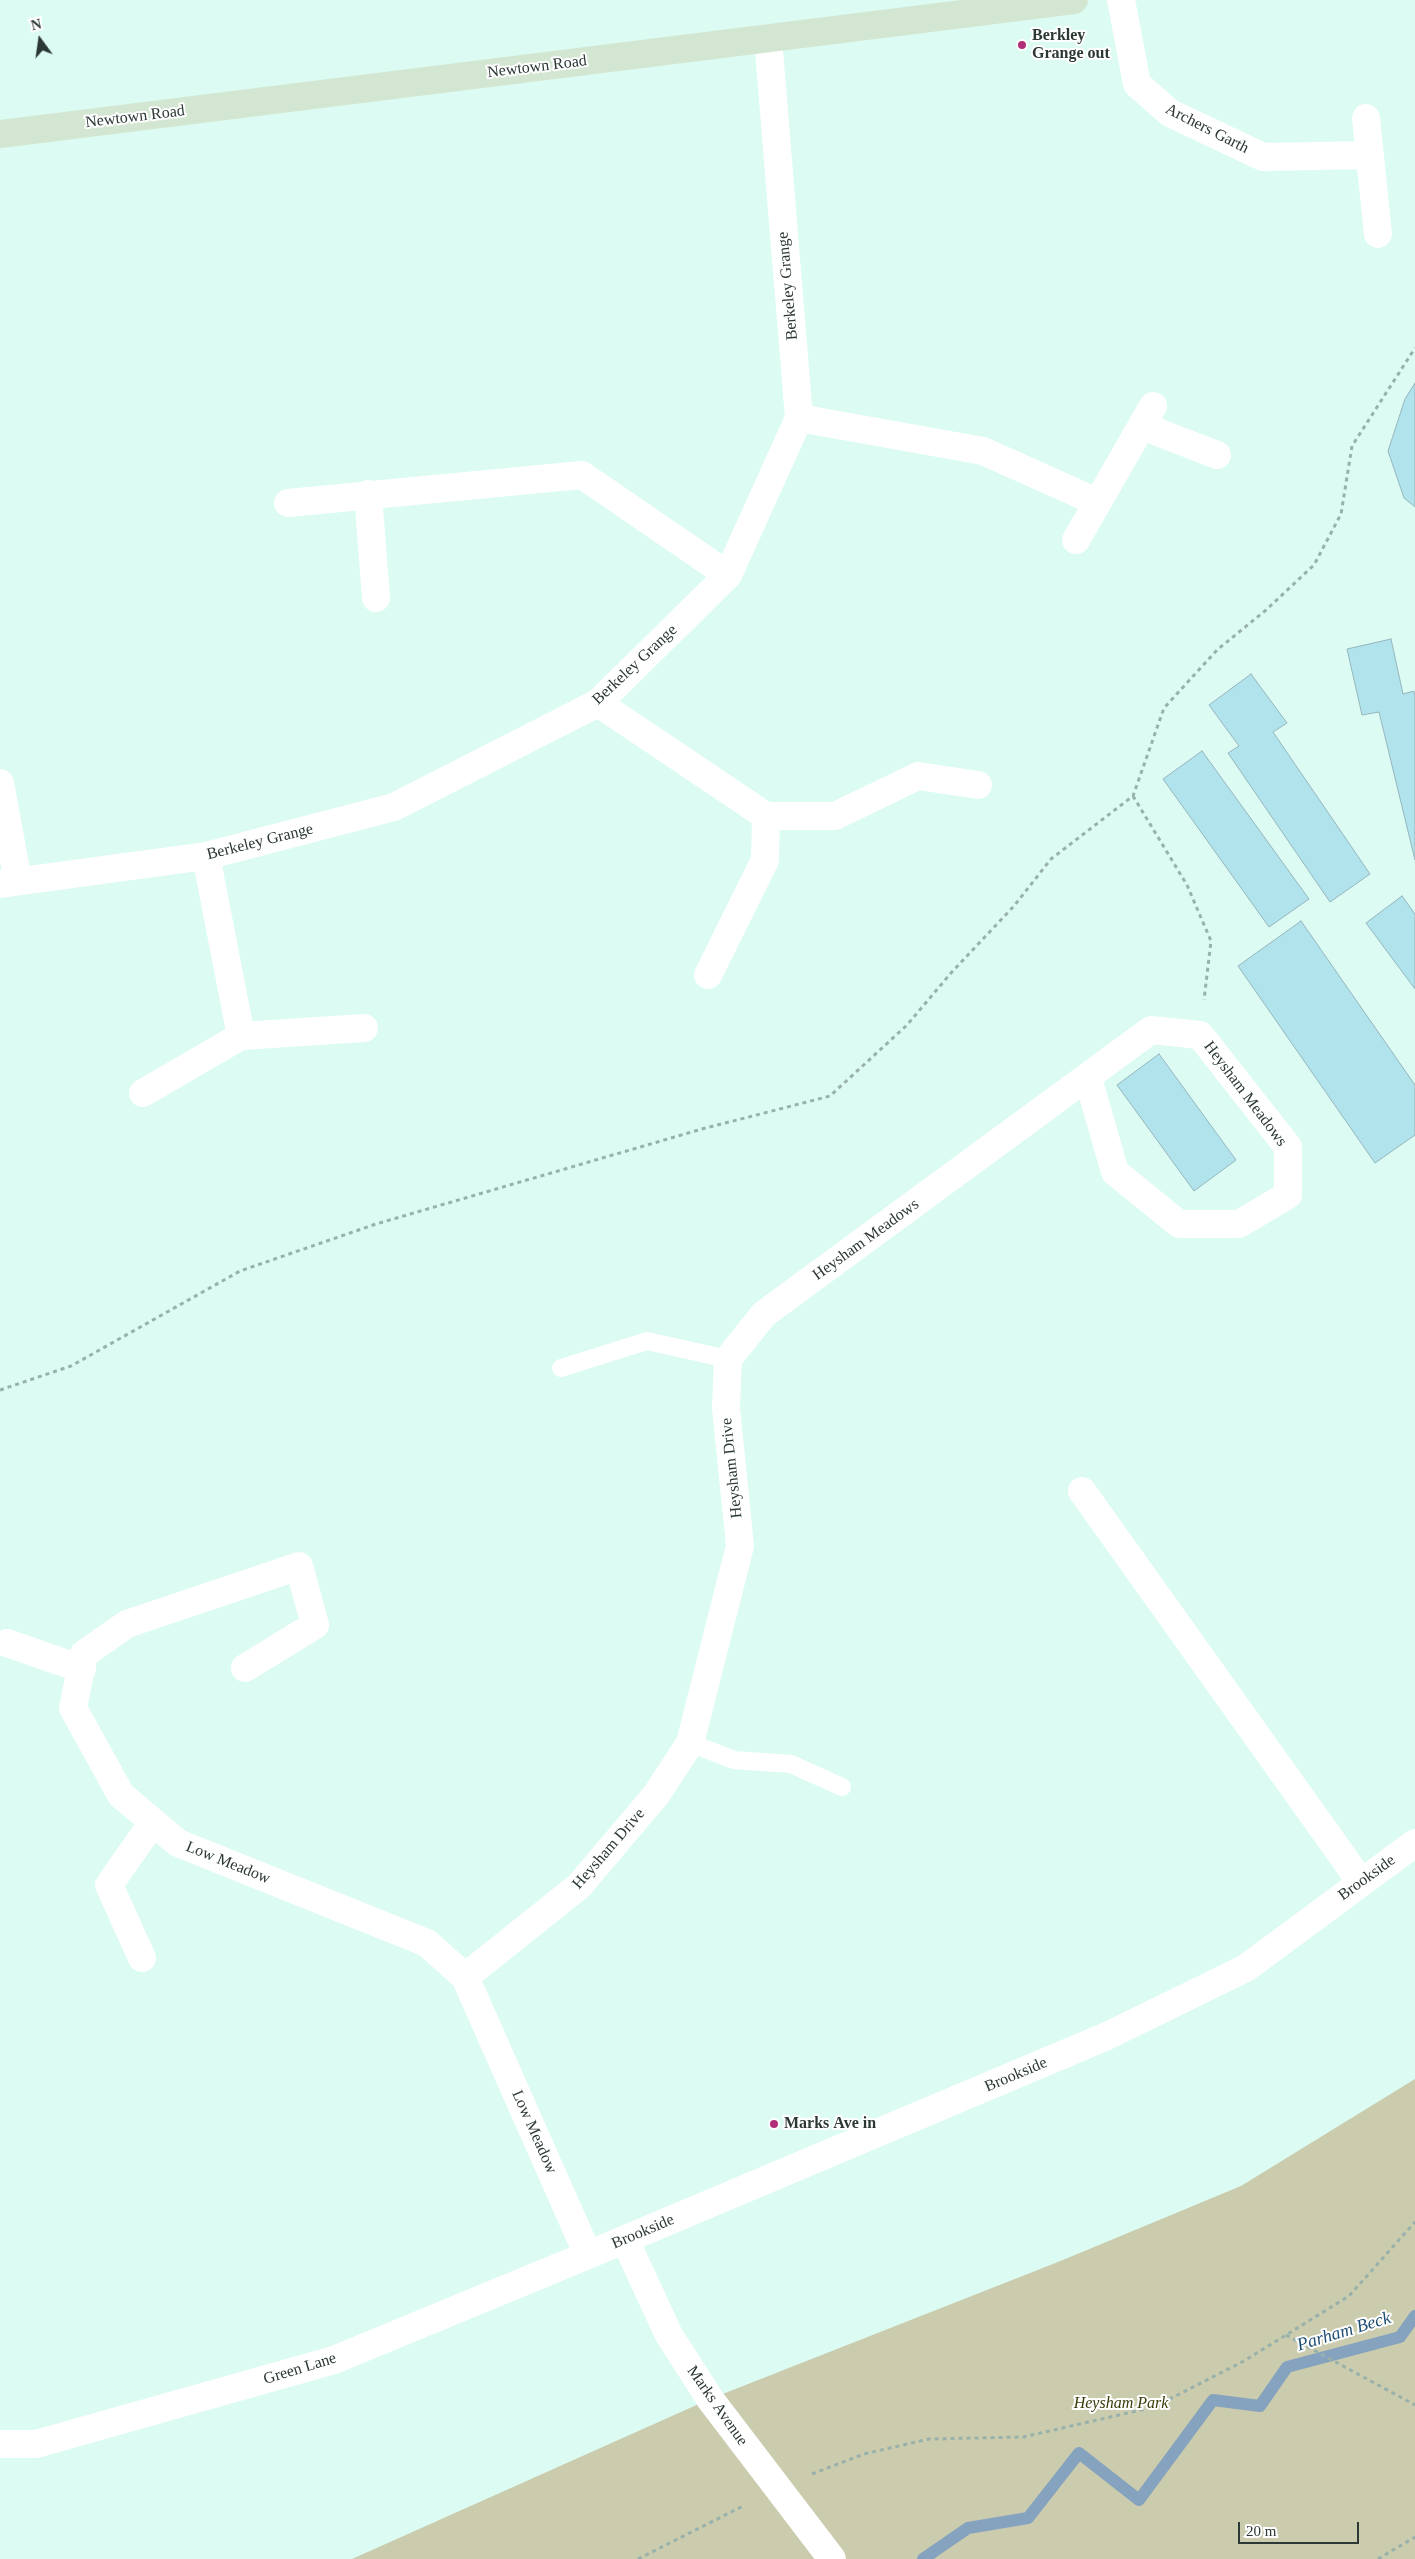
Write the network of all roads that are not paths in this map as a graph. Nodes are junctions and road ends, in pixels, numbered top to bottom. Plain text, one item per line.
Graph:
1 (1074, 0) edge
2 (1121, 0) edge
3 (768, 38) junction
4 (1366, 118) dead end
5 (0, 134) edge
6 (1369, 155) junction
7 (1378, 234) dead end
8 (799, 418) junction
9 (1217, 455) dead end
10 (368, 494) junction
11 (1097, 502) junction
12 (288, 503) dead end
13 (1076, 540) dead end
14 (728, 575) junction
15 (376, 598) dead end
16 (598, 703) junction
17 (0, 783) edge
18 (978, 785) dead end
19 (766, 816) junction
20 (206, 856) junction
21 (9, 882) edge
22 (708, 975) dead end
23 (364, 1028) dead end
24 (241, 1036) junction
25 (1088, 1078) junction
26 (143, 1093) dead end
27 (728, 1359) junction
28 (561, 1368) dead end
29 (1082, 1491) dead end
30 (8, 1643) dead end
31 (245, 1668) dead end
32 (82, 1669) junction
33 (690, 1743) junction
34 (842, 1787) dead end
35 (153, 1822) junction
36 (1415, 1843) edge
37 (1361, 1882) junction
38 (142, 1958) dead end
39 (466, 1977) junction
40 (625, 2240) junction
41 (588, 2255) junction
42 (0, 2444) edge
43 (832, 2559) edge

1 - 3 main road, Newtown Road
2 - 6 street, Archers Garth
3 - 5 main road, Newtown Road
3 - 8 street, Berkeley Grange
4 - 6 street
6 - 7 street
8 - 11 street
8 - 14 street, Berkeley Grange
9 - 11 street
10 - 12 street
10 - 14 street
10 - 15 street
11 - 13 street
14 - 16 street, Berkeley Grange
16 - 19 street
16 - 20 street, Berkeley Grange
17 - 21 street
18 - 19 street
19 - 22 street
20 - 21 street, Berkeley Grange
20 - 24 street
23 - 24 street
24 - 26 street
25 - 25 street, Heysham Meadows
25 - 27 street, Heysham Meadows
27 - 28 lane
27 - 33 street, Heysham Drive
29 - 37 street
30 - 32 street
31 - 32 street, Low Meadow
32 - 35 street, Low Meadow
33 - 34 lane
33 - 39 street, Heysham Drive
35 - 38 street
35 - 39 street, Low Meadow
36 - 37 street, Brookside
37 - 40 street, Brookside
39 - 41 street, Low Meadow
40 - 41 street, Brookside
40 - 43 street, Marks Avenue
41 - 42 street, Green Lane

